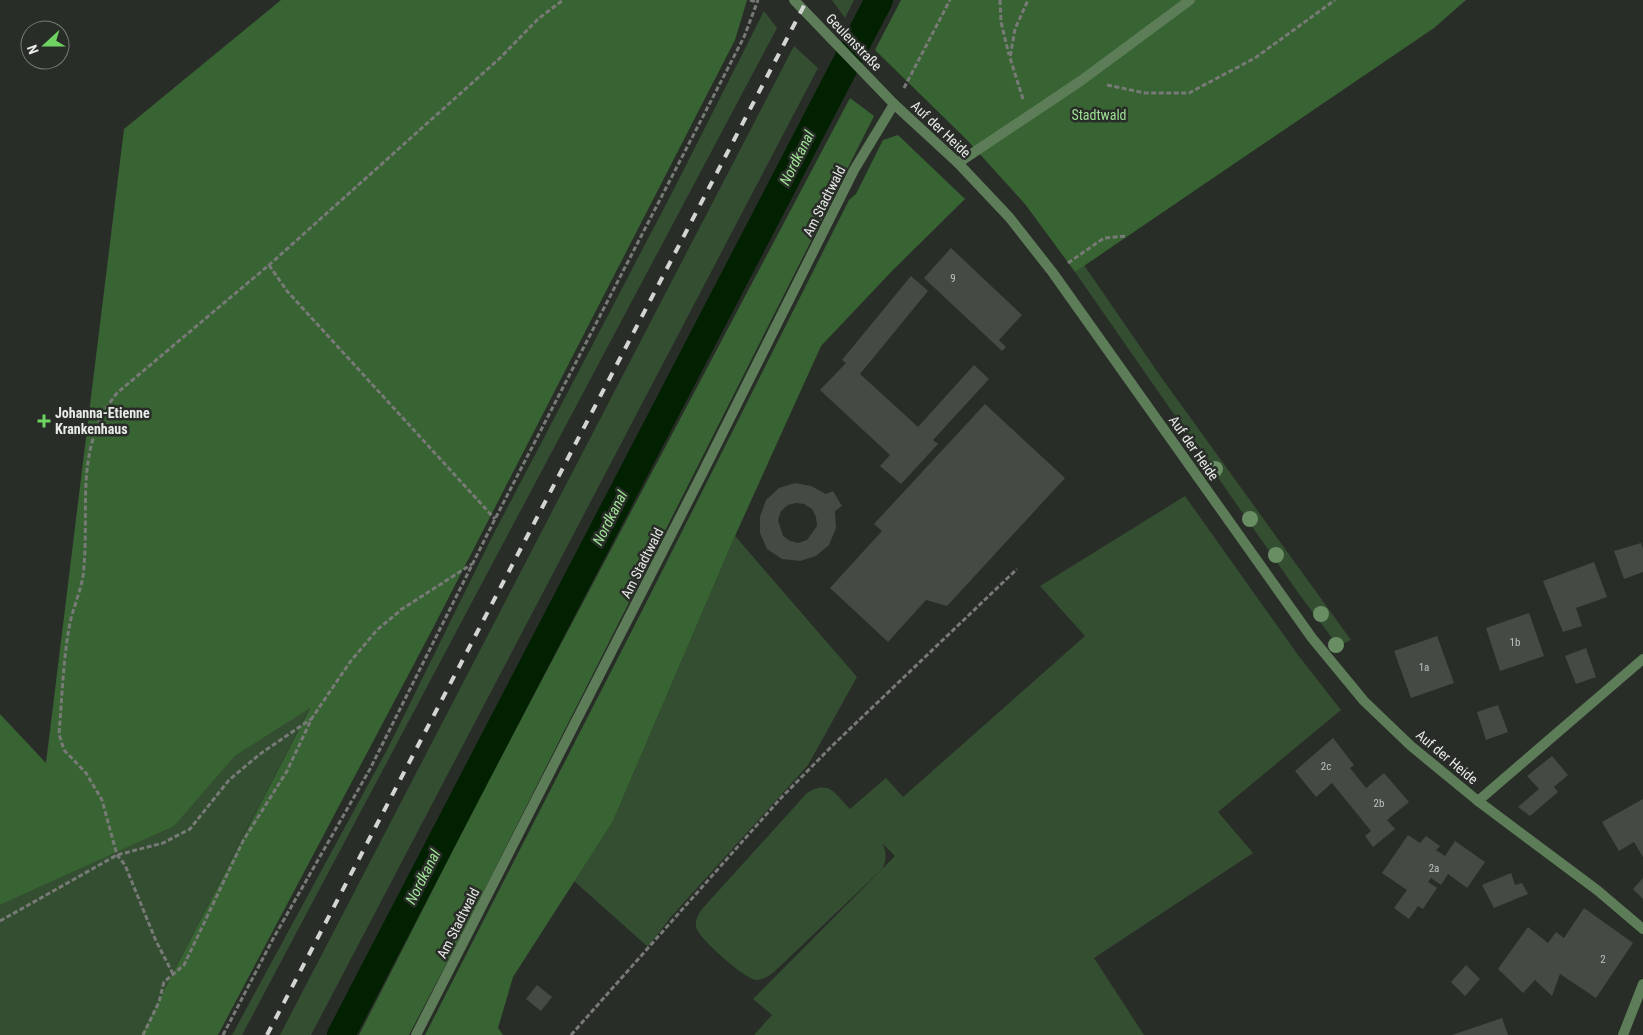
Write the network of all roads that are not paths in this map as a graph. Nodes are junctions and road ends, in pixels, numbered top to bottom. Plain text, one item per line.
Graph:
1 (794, 0) edge
2 (1190, 0) edge
3 (894, 104) junction
4 (958, 163) junction
5 (1643, 659) edge
6 (1478, 801) junction
7 (1643, 929) edge
8 (1643, 984) edge
9 (416, 1035) edge
10 (1623, 1035) edge

1 - 3 street, Geulenstraße
2 - 4 street
3 - 4 street, Auf der Heide
3 - 9 street, Am Stadtwald
4 - 6 street, Auf der Heide
5 - 6 street, Auf der Heide
6 - 7 street, Auf der Heide
8 - 10 street

